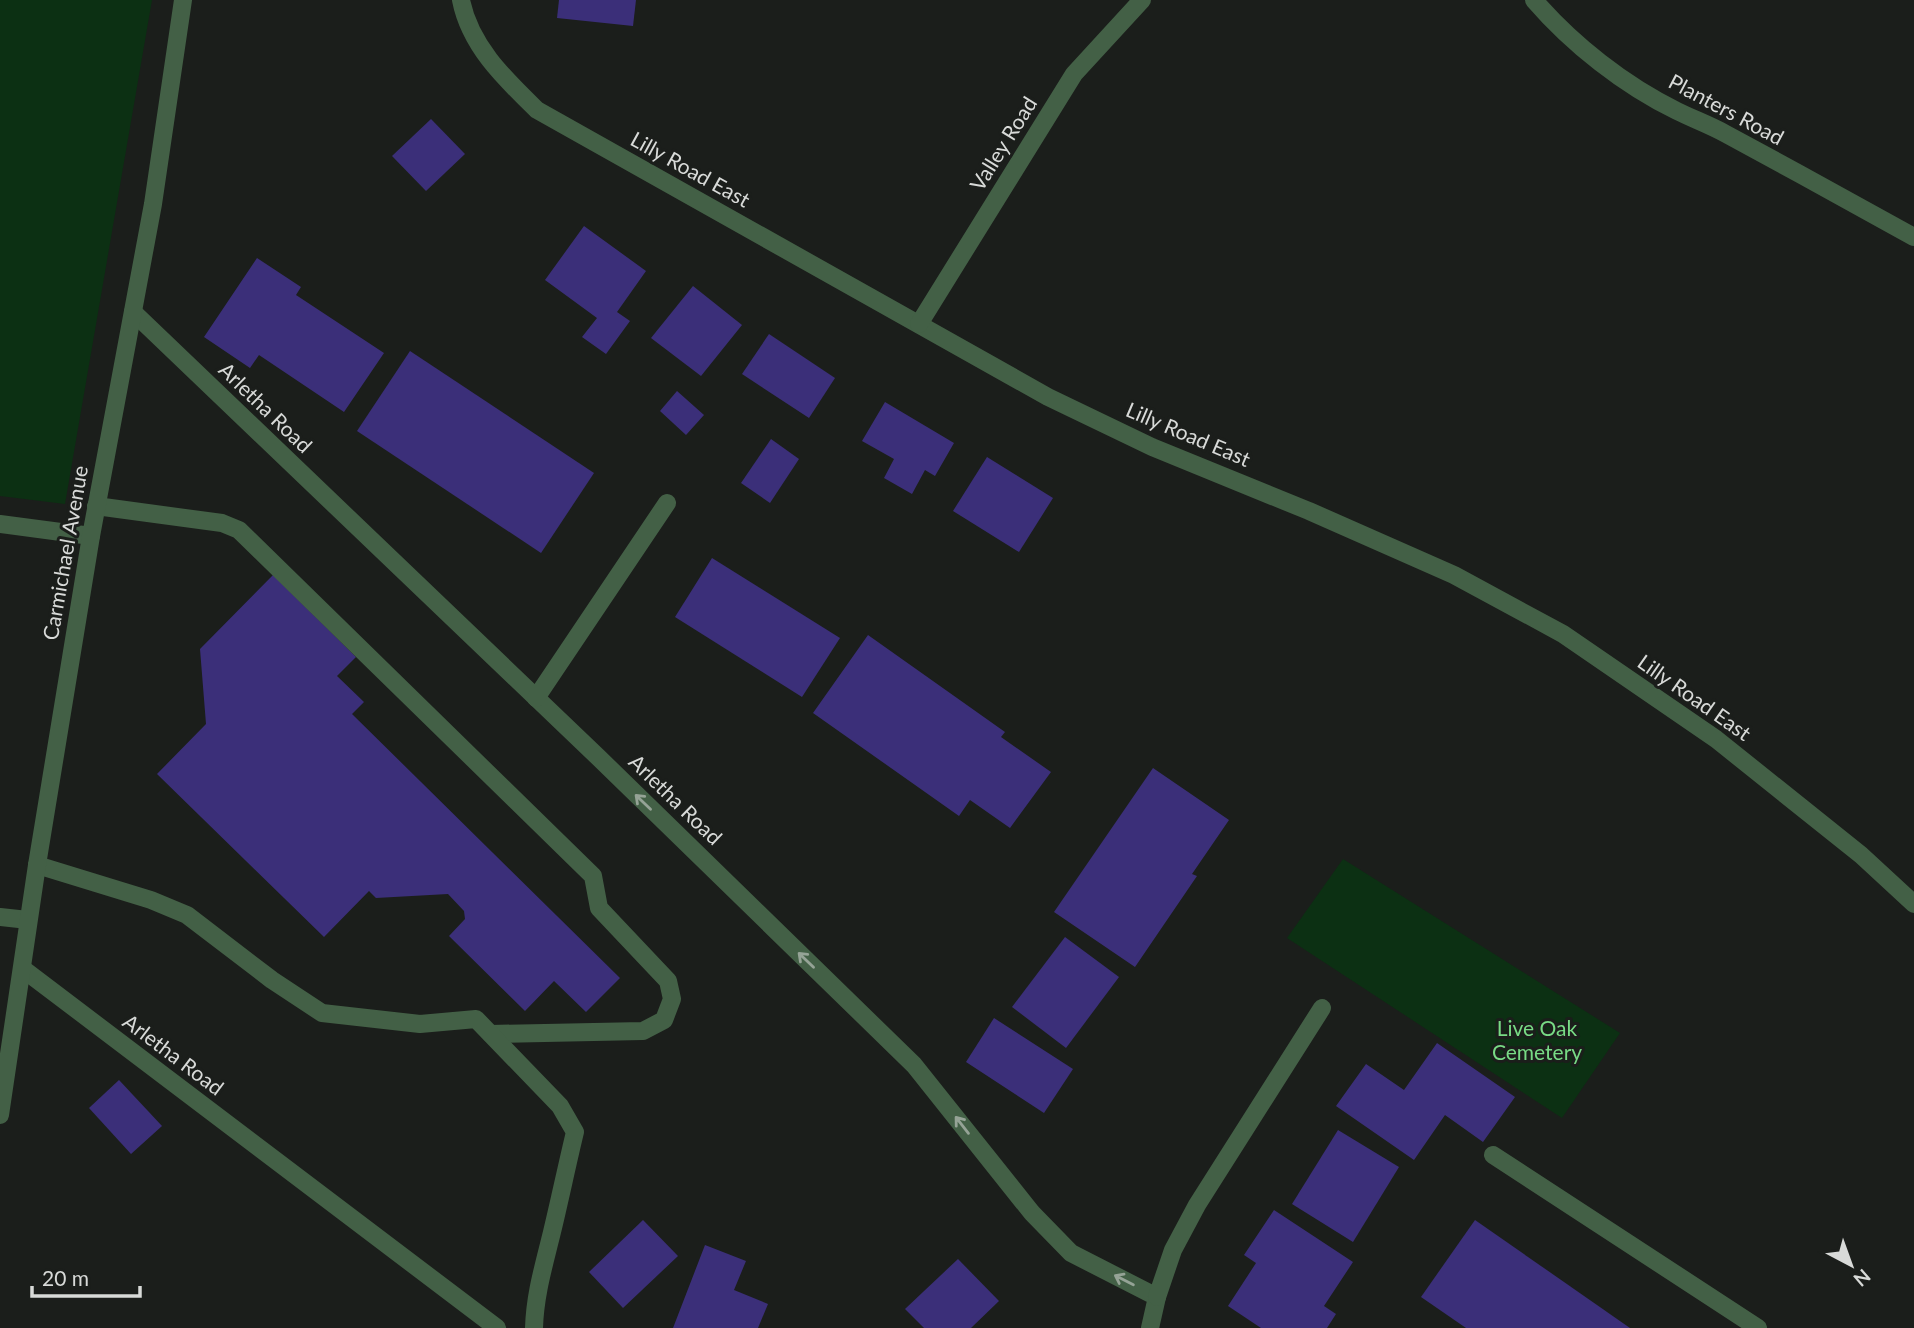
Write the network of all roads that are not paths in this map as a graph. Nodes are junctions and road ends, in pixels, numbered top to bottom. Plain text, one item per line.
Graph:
1 (183, 0) edge
2 (461, 0) edge
3 (1142, 0) edge
4 (1534, 0) edge
5 (1914, 237) edge
6 (133, 312) junction
7 (919, 324) junction
8 (667, 503) dead end
9 (96, 506) junction
10 (0, 524) edge
11 (91, 536) junction
12 (536, 698) junction
13 (37, 865) junction
14 (1914, 904) edge
15 (0, 917) edge
16 (29, 920) junction
17 (23, 969) junction
18 (1322, 1008) dead end
19 (491, 1034) junction
20 (0, 1115) edge
21 (1493, 1154) dead end
22 (1157, 1297) junction
23 (497, 1328) edge
24 (534, 1328) edge
25 (1150, 1328) edge
26 (1758, 1328) edge

1 - 6 street, Carmichael Avenue
2 - 7 street, Lilly Road East
3 - 7 street, Valley Road
4 - 5 street, Planters Road
6 - 9 street, Carmichael Avenue
6 - 12 street, Arletha Road
7 - 14 street, Lilly Road East
8 - 12 street
9 - 11 street, Carmichael Avenue
9 - 19 street
10 - 11 street
11 - 13 street, Carmichael Avenue
22 -> 12 street, Arletha Road
13 - 16 street, Carmichael Avenue
13 - 19 street
15 - 16 street
16 - 17 street, Carmichael Avenue
17 - 20 street, Carmichael Avenue
17 - 23 street, Arletha Road
18 - 22 street
19 - 24 street
21 - 26 street
22 - 25 street

